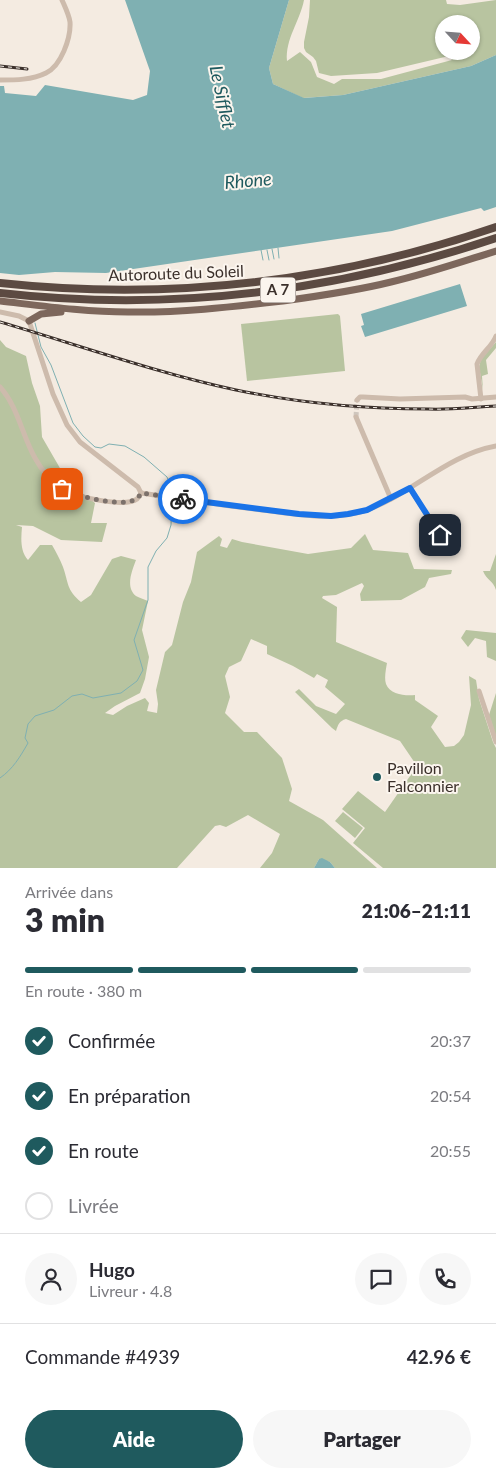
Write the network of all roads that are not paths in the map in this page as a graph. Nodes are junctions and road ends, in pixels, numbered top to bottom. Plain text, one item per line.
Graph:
1 (62, 0) edge
2 (0, 80) edge
3 (496, 227) edge
4 (496, 238) edge
5 (492, 252) edge
6 (496, 257) edge
7 (0, 283) edge
8 (0, 293) edge
9 (0, 301) edge
10 (79, 310) junction
11 (0, 312) edge
12 (30, 323) junction
13 (496, 336) edge
14 (0, 387) edge
15 (496, 397) edge
16 (480, 398) junction
17 (357, 400) dead end
18 (356, 417) tunnel mouth
19 (496, 446) edge
20 (410, 488) junction
21 (141, 493) junction
22 (175, 498) junction
23 (390, 499) junction
24 (180, 517) dead end
25 (449, 550) dead end
26 (479, 692) dead end
27 (496, 742) edge

1 - 2 street
3 - 7 highway, Autoroute du Soleil / A 7
4 - 8 highway, Autoroute du Soleil / A 7
5 - 6 street
5 - 10 main road
9 - 10 main road
10 - 12 main road
11 - 12 street
12 - 21 street
13 - 16 street
14 - 21 street
15 - 16 street
16 - 17 street
18 - 23 street
19 - 20 street
20 - 23 street
20 - 25 street
21 - 22 street
22 - 23 street
22 - 24 street
26 - 27 street

